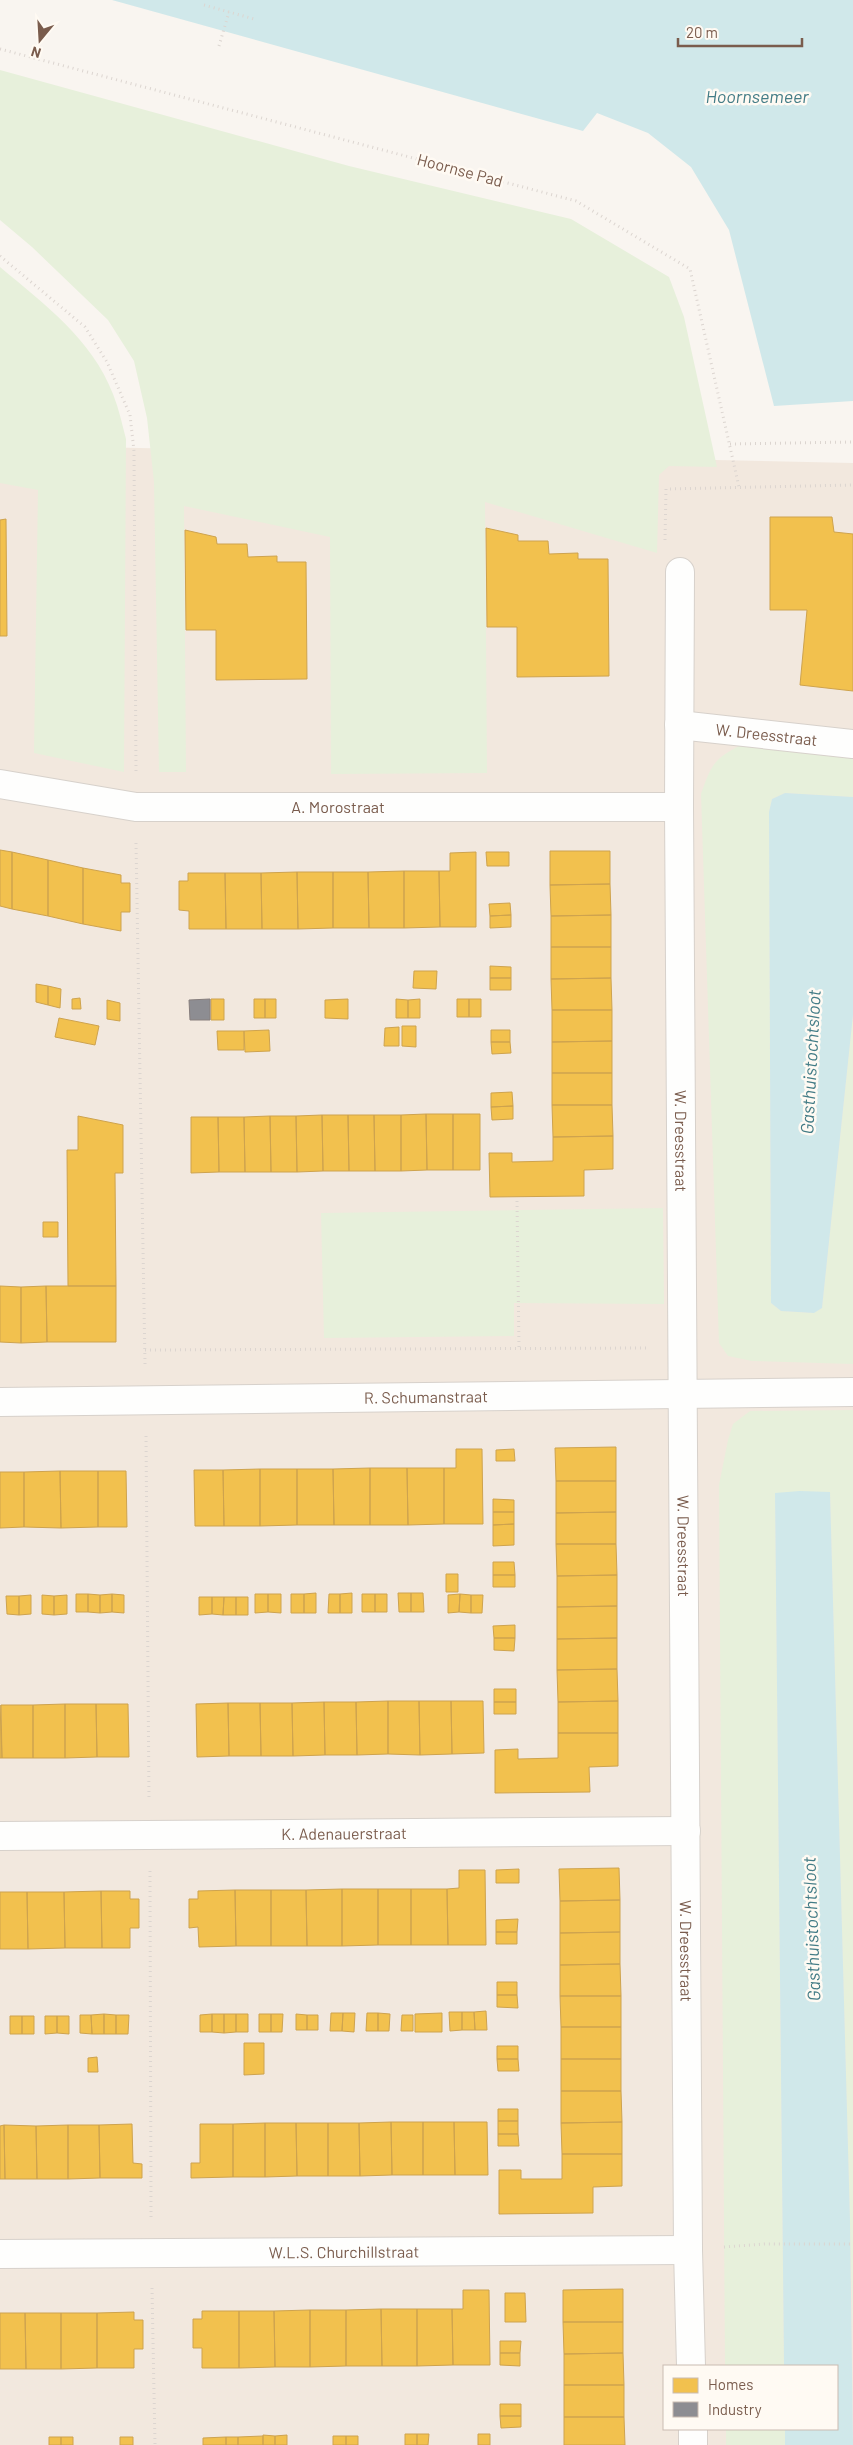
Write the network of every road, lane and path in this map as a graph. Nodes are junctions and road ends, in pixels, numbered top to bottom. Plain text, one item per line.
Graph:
1 (204, 5) dead end
2 (230, 12) junction
3 (254, 19) dead end
4 (219, 46) dead end
5 (0, 49) edge
6 (0, 256) edge
7 (853, 442) edge
8 (730, 444) junction
9 (853, 485) edge
10 (739, 487) junction
11 (680, 572) joint
12 (679, 725) junction
13 (853, 744) edge
14 (0, 784) edge
15 (136, 807) junction
16 (679, 807) junction
17 (517, 1201) dead end
18 (519, 1348) junction
19 (683, 1348) junction
20 (145, 1350) junction
21 (853, 1392) edge
22 (683, 1395) junction
23 (146, 1400) junction
24 (0, 1402) edge
25 (686, 1831) junction
26 (150, 1835) junction
27 (0, 1836) edge
28 (764, 2244) dead end
29 (853, 2244) edge
30 (688, 2250) junction
31 (151, 2252) junction
32 (0, 2254) edge
33 (691, 2365) edge
34 (693, 2430) edge
35 (155, 2445) edge
36 (693, 2445) edge

1 - 2 path
2 - 3 path
2 - 4 path
5 - 8 path, Hoornse Pad
6 - 15 path
7 - 8 path
8 - 10 path, Hoornse Pad
9 - 10 path
10 - 11 path
11 - 12 street, W. Dreesstraat
12 - 13 street, W. Dreesstraat
12 - 16 street, W. Dreesstraat
14 - 15 street, A. Morostraat
15 - 16 street, A. Morostraat
15 - 20 path
16 - 19 street, W. Dreesstraat
17 - 18 path
18 - 19 path
18 - 20 path
19 - 22 street, W. Dreesstraat
20 - 23 path
21 - 22 street, R. Schumanstraat
22 - 23 street, R. Schumanstraat
22 - 25 street, W. Dreesstraat
23 - 24 street, R. Schumanstraat
23 - 26 path
25 - 26 street, K. Adenauerstraat
25 - 30 street, W. Dreesstraat
26 - 27 street, K. Adenauerstraat
26 - 31 path
28 - 29 path
30 - 31 street, W.L.S. Churchillstraat
30 - 33 street, W. Dreesstraat
31 - 32 street, W.L.S. Churchillstraat
31 - 35 path
34 - 36 street

